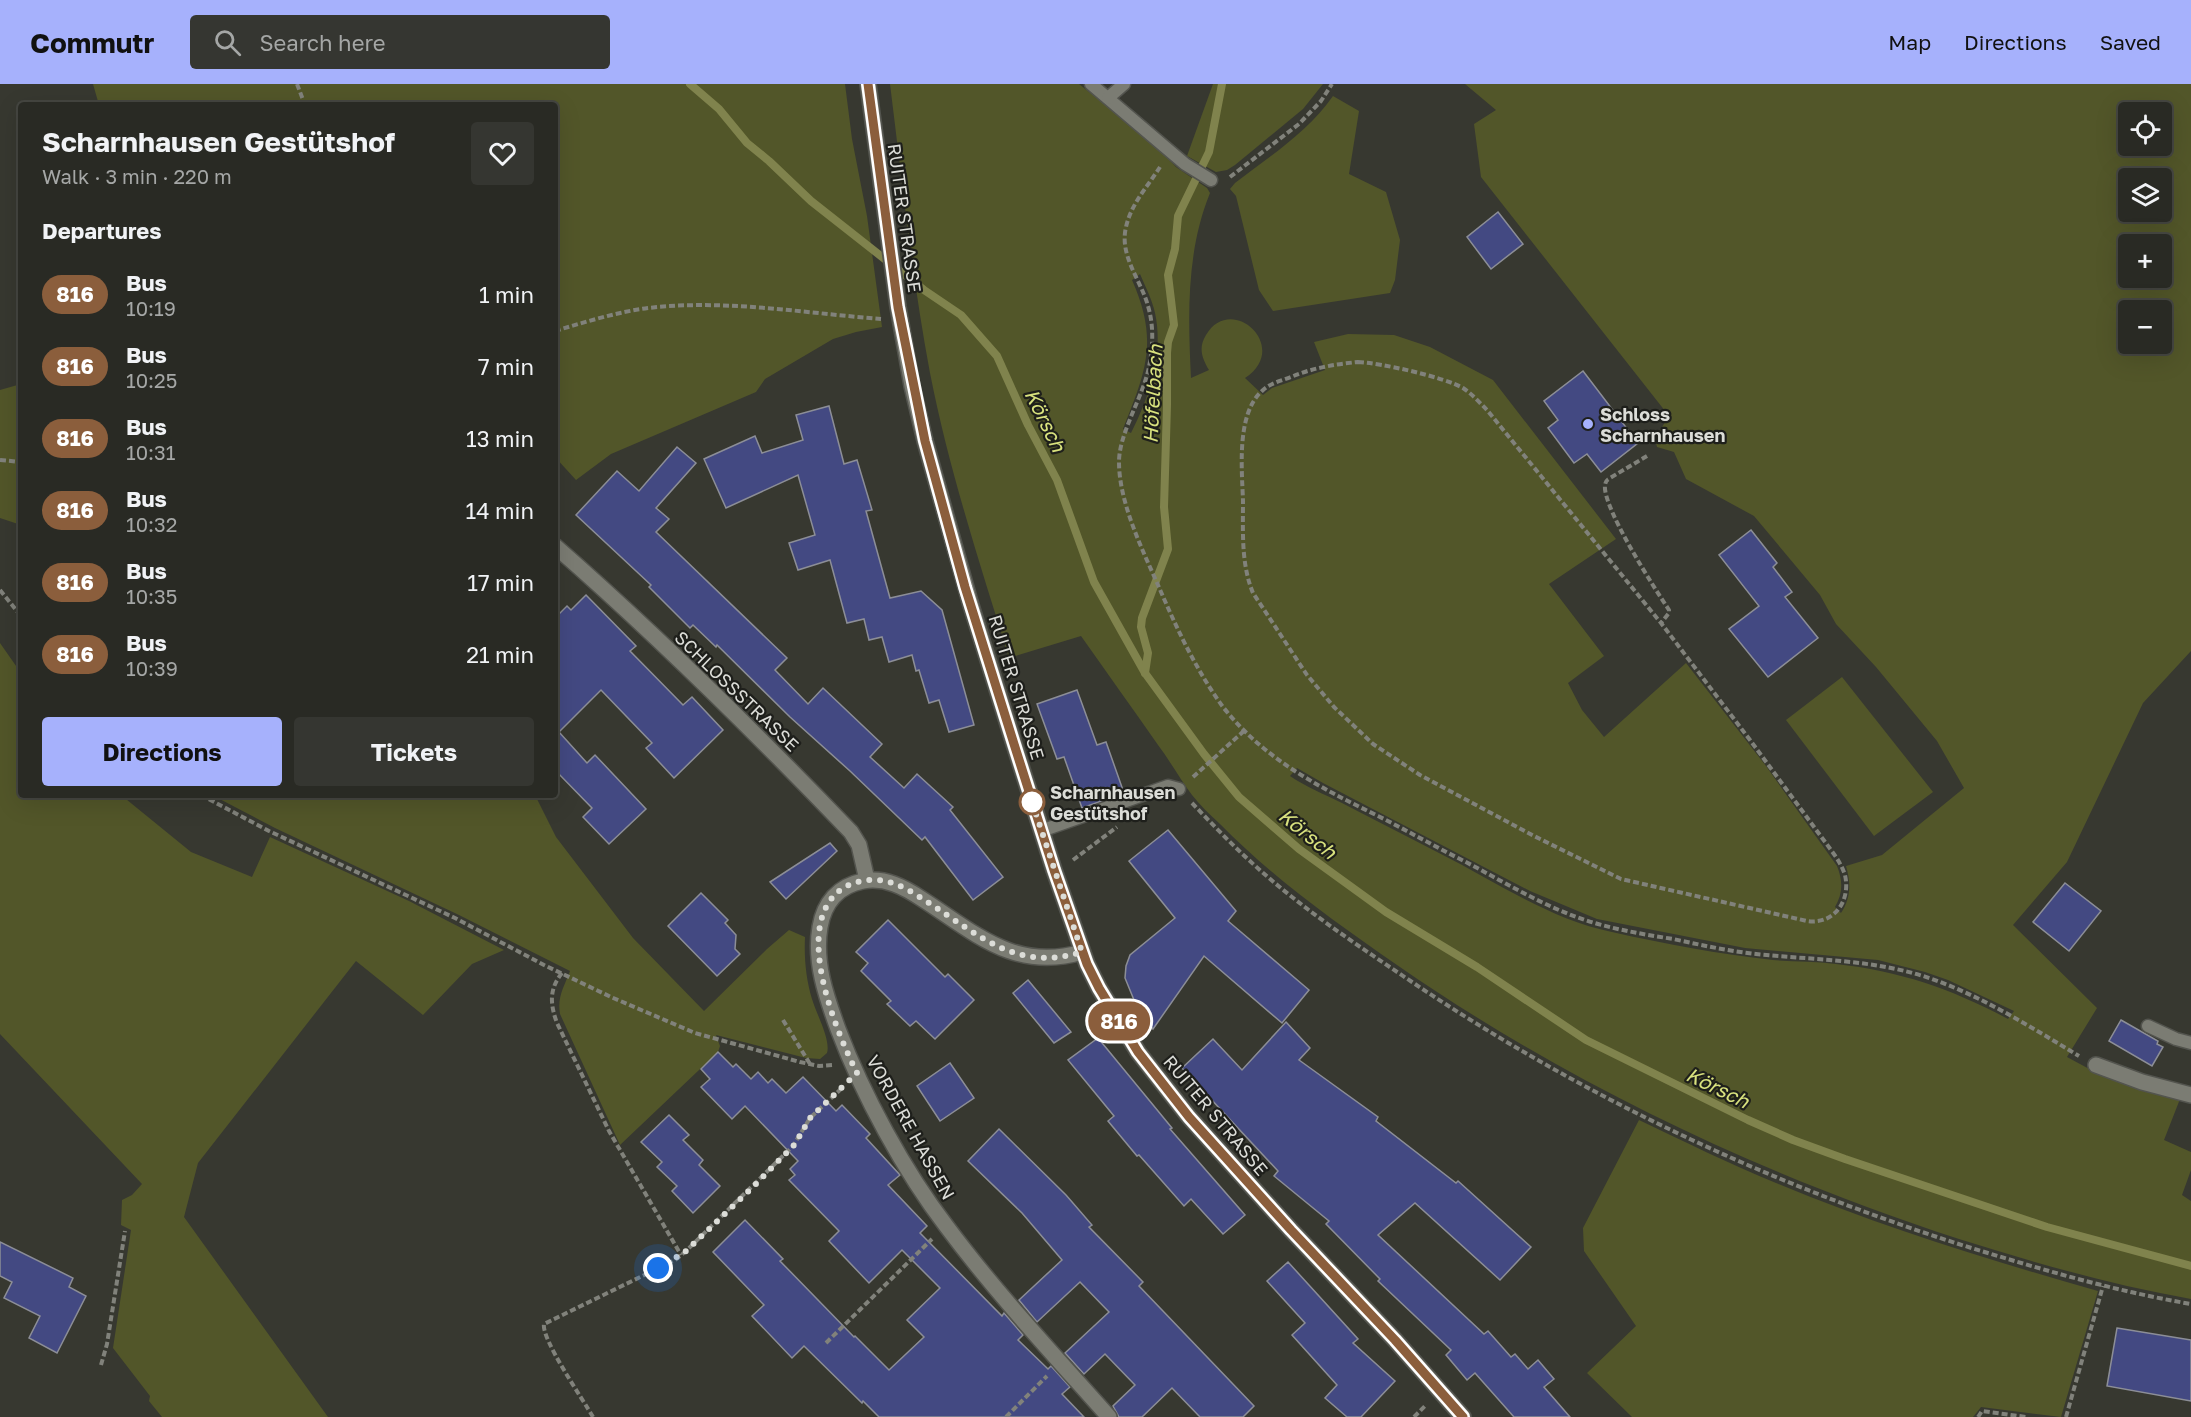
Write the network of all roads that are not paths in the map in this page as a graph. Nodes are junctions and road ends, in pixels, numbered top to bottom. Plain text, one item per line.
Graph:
1 (868, 84) edge
2 (1090, 84) edge
3 (1124, 84) edge
4 (1108, 98) junction
5 (1217, 180) road end
6 (558, 549) edge
7 (1179, 789) road end
8 (1041, 831) junction
9 (867, 880) junction
10 (1082, 952) junction
11 (2148, 1026) dead end
12 (2191, 1043) edge
13 (2096, 1065) road end
14 (2191, 1095) edge
15 (1109, 1417) edge
16 (1463, 1417) edge

1 - 8 main road, RUITER STRASSE
2 - 4 lane
3 - 4 lane
4 - 5 lane
6 - 9 main road, SCHLOSSSTRASSE
7 - 8 lane
8 - 10 main road, RUITER STRASSE
9 - 10 main road
9 - 15 main road, VORDERE HASSEN
10 - 16 main road, RUITER STRASSE
11 - 12 lane
13 - 14 main road

